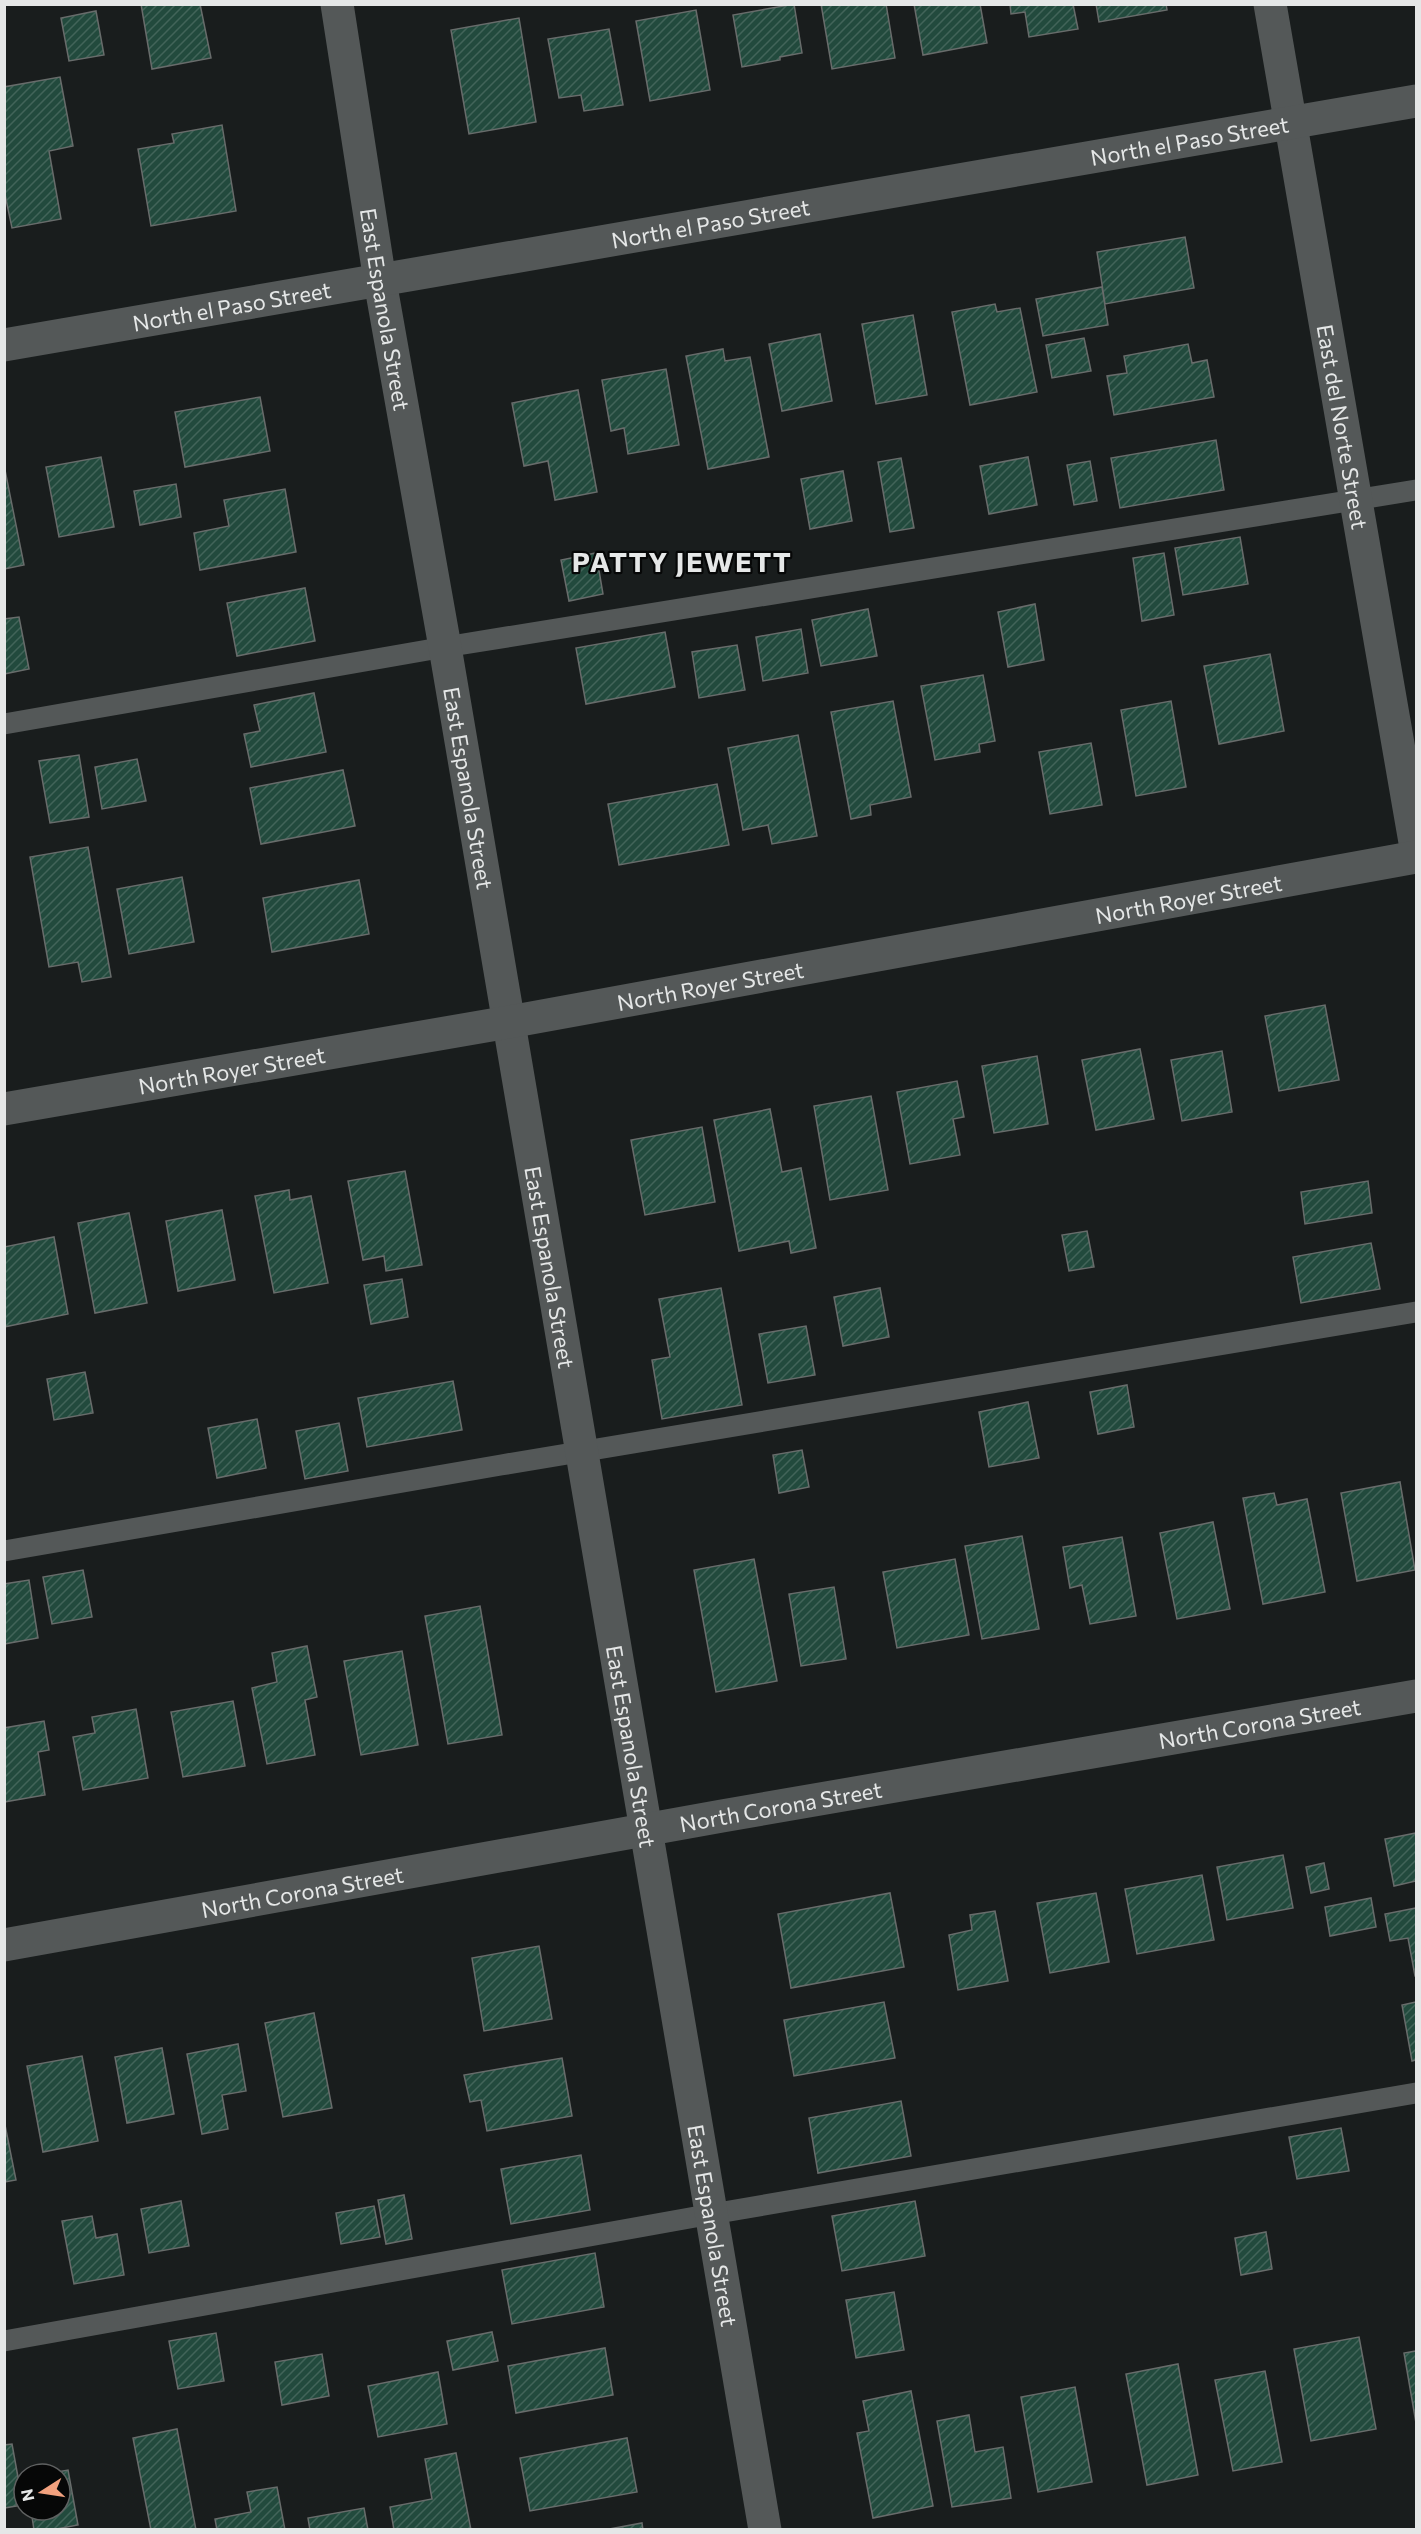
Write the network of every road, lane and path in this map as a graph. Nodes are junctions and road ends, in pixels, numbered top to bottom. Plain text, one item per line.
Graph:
1 (337, 4) edge
2 (1270, 4) edge
3 (1416, 101) edge
4 (1289, 122) junction
5 (380, 280) junction
6 (4, 345) edge
7 (1416, 490) edge
8 (1358, 501) junction
9 (445, 647) junction
10 (4, 724) edge
11 (1416, 848) edge
12 (1416, 857) edge
13 (509, 1022) junction
14 (4, 1109) edge
15 (1416, 1312) edge
16 (581, 1452) junction
17 (4, 1551) edge
18 (1416, 1696) edge
19 (645, 1830) junction
20 (4, 1945) edge
21 (1416, 2093) edge
22 (712, 2214) junction
23 (4, 2341) edge
24 (765, 2529) edge

1 - 5 street, East Espanola Street
2 - 4 street, East del Norte Street
3 - 4 street, North el Paso Street
4 - 5 street, North el Paso Street
4 - 8 street, East del Norte Street
5 - 6 street, North el Paso Street
5 - 9 street, East Espanola Street
7 - 8 lane
8 - 9 lane
8 - 11 street, East del Norte Street
9 - 10 lane
9 - 13 street, East Espanola Street
12 - 13 street, North Royer Street
13 - 14 street, North Royer Street
13 - 16 street, East Espanola Street
15 - 16 lane
16 - 17 lane
16 - 19 street, East Espanola Street
18 - 19 street, North Corona Street
19 - 20 street, North Corona Street
19 - 22 street, East Espanola Street
21 - 22 lane
22 - 23 lane
22 - 24 street, East Espanola Street

